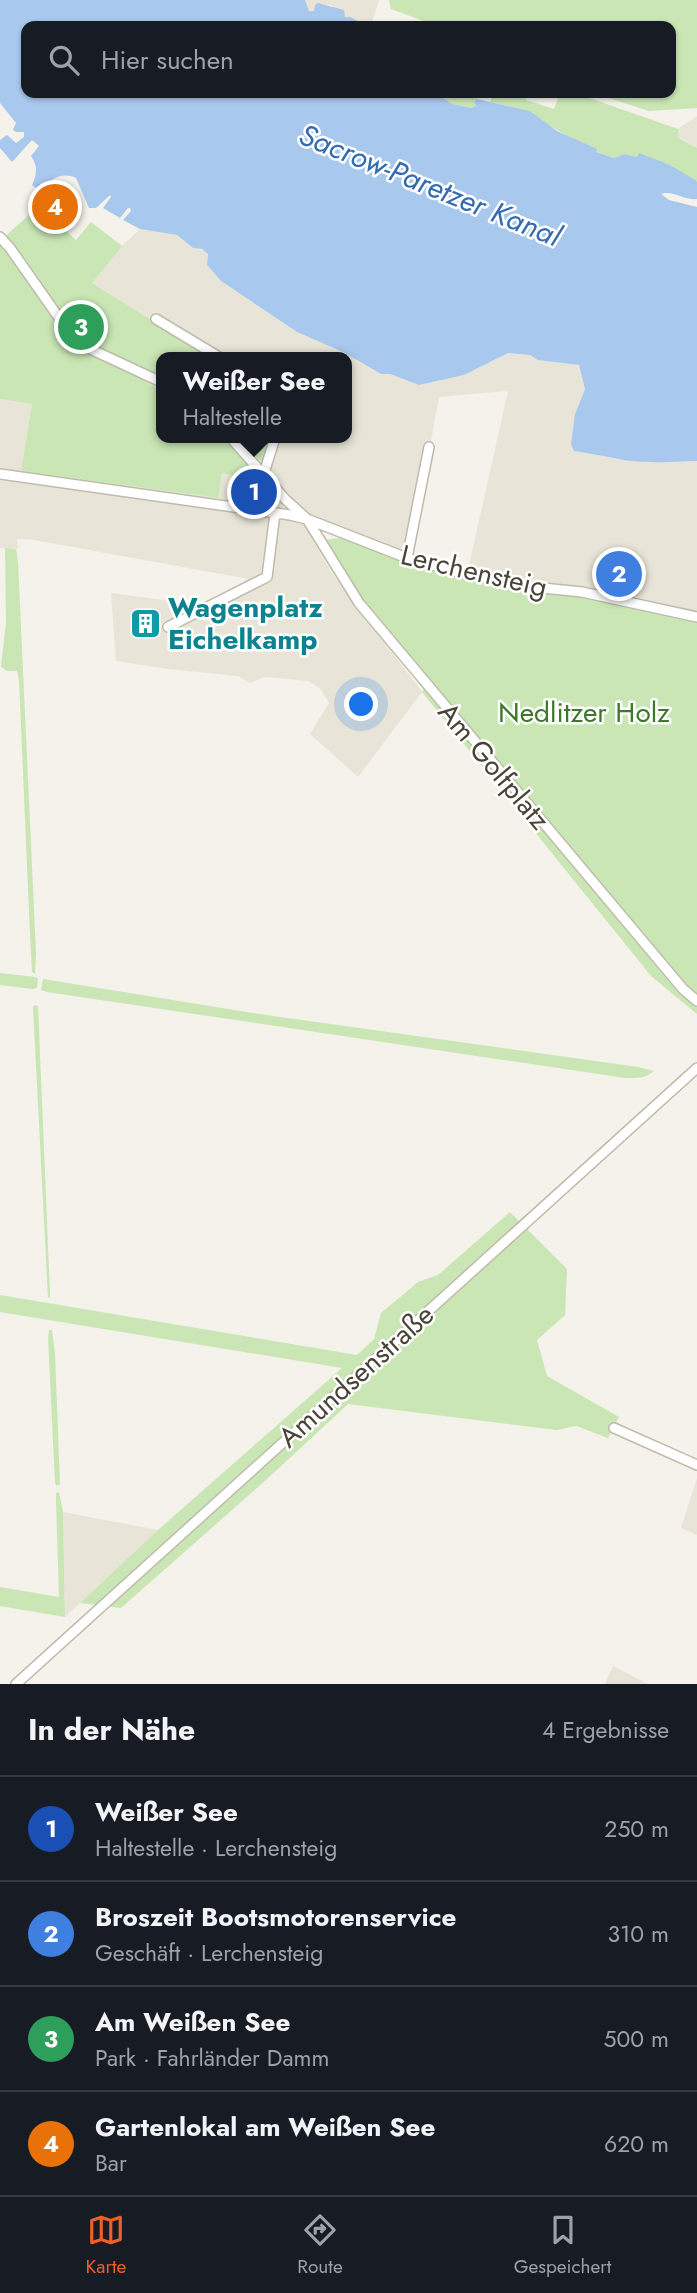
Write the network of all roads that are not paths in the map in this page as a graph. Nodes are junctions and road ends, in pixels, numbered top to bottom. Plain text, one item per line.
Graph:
1 (0, 237) edge
2 (156, 319) dead end
3 (211, 352) edge
4 (156, 380) edge
5 (236, 443) edge
6 (273, 443) edge
7 (429, 447) dead end
8 (264, 473) junction
9 (0, 474) edge
10 (256, 509) junction
11 (275, 513) junction
12 (307, 519) junction
13 (407, 558) junction
14 (697, 617) edge
15 (168, 626) dead end
16 (697, 1001) edge
17 (697, 1068) edge
18 (614, 1428) dead end
19 (697, 1465) edge
20 (16, 1684) edge

1 - 4 street
2 - 3 street
5 - 8 street
6 - 8 street
7 - 13 street
8 - 10 street
8 - 12 street
9 - 10 street, Lerchensteig
10 - 11 street, Lerchensteig
11 - 12 street, Lerchensteig
11 - 15 street
12 - 13 street, Lerchensteig
12 - 16 street, Am Golfplatz
13 - 14 street, Lerchensteig
17 - 20 street, Amundsenstraße
18 - 19 street

